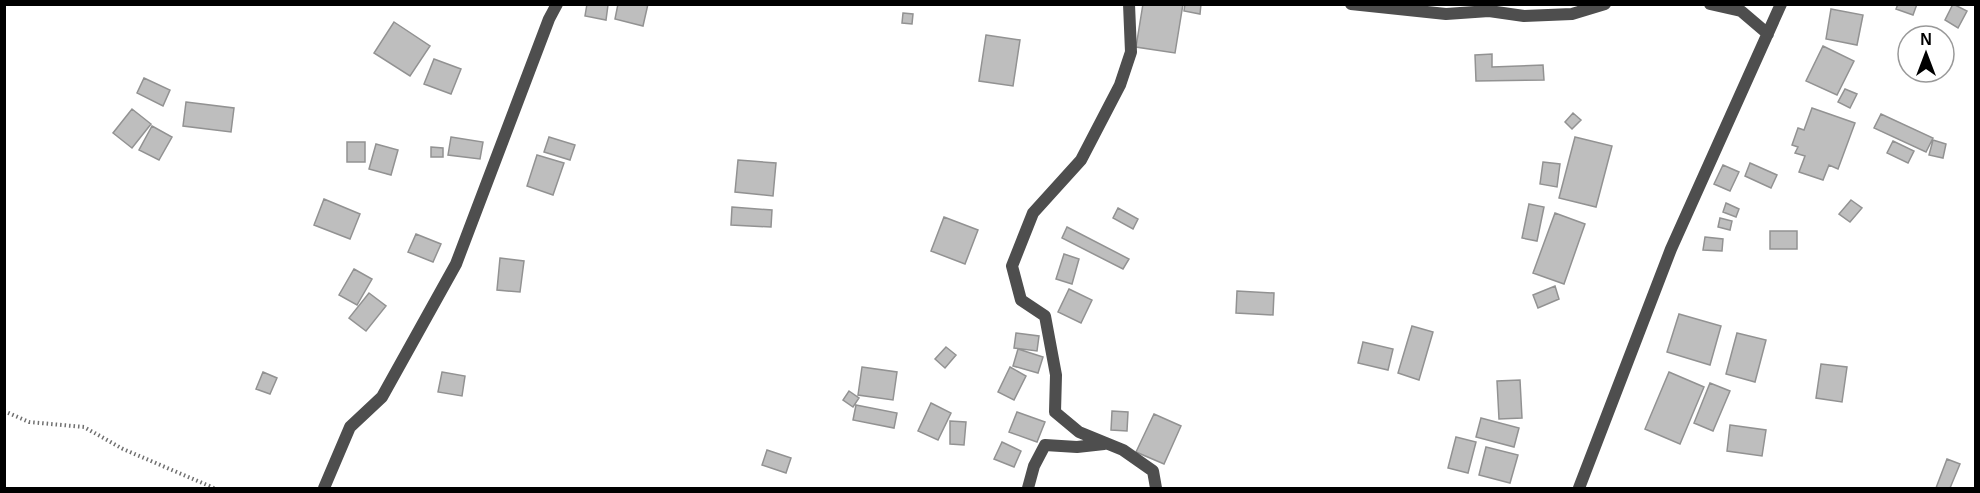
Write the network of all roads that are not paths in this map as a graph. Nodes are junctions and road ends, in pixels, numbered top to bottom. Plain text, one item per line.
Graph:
1 (557, 4) edge
2 (1129, 4) edge
3 (1351, 4) edge
4 (1605, 4) edge
5 (1710, 4) edge
6 (1781, 4) edge
7 (1768, 34) junction
8 (1108, 444) junction
9 (324, 489) edge
10 (1029, 489) edge
11 (1156, 489) edge
12 (1579, 489) edge

1 - 9 street
2 - 8 street
3 - 4 street
5 - 7 street
6 - 7 street
7 - 12 street
8 - 10 street
8 - 11 street

